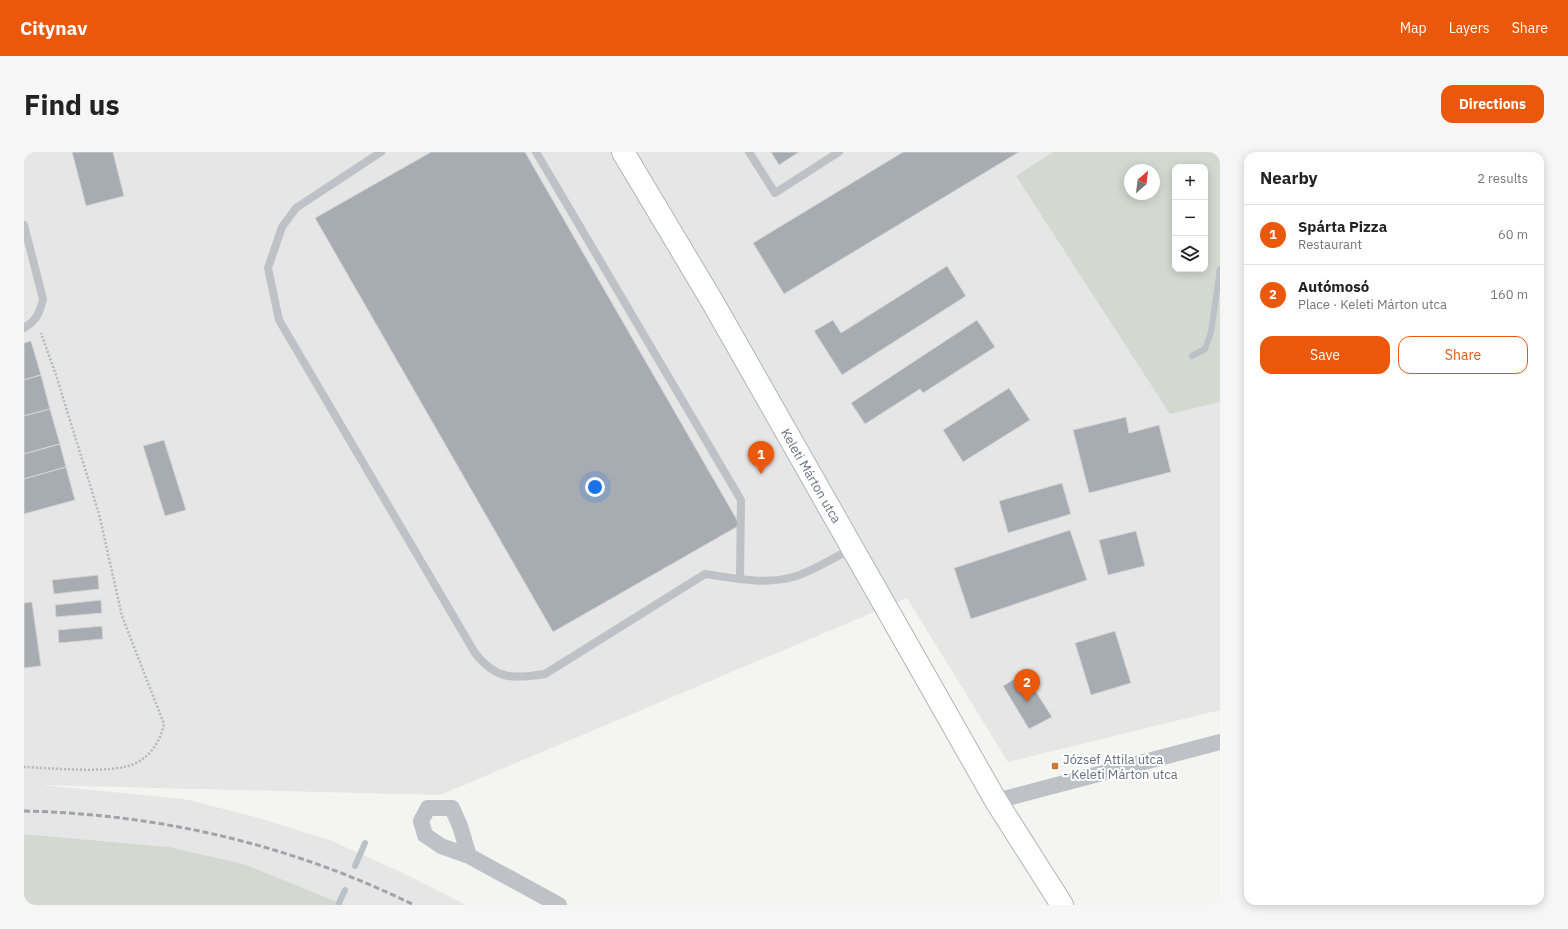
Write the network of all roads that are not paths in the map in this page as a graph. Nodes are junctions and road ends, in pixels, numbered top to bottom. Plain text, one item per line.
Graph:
1 (381, 152) edge
2 (536, 152) edge
3 (623, 152) edge
4 (749, 152) edge
5 (839, 152) edge
6 (24, 225) edge
7 (24, 328) edge
8 (852, 548) junction
9 (740, 579) junction
10 (1220, 742) edge
11 (996, 801) junction
12 (469, 856) dead end
13 (559, 905) edge
14 (1062, 905) edge

1 - 9 lane
2 - 9 lane
3 - 8 main road, Keleti Márton utca
4 - 5 lane
6 - 7 lane
8 - 9 lane
8 - 11 main road, Keleti Márton utca
10 - 11 street
11 - 14 main road, Keleti Márton utca
12 - 13 street

